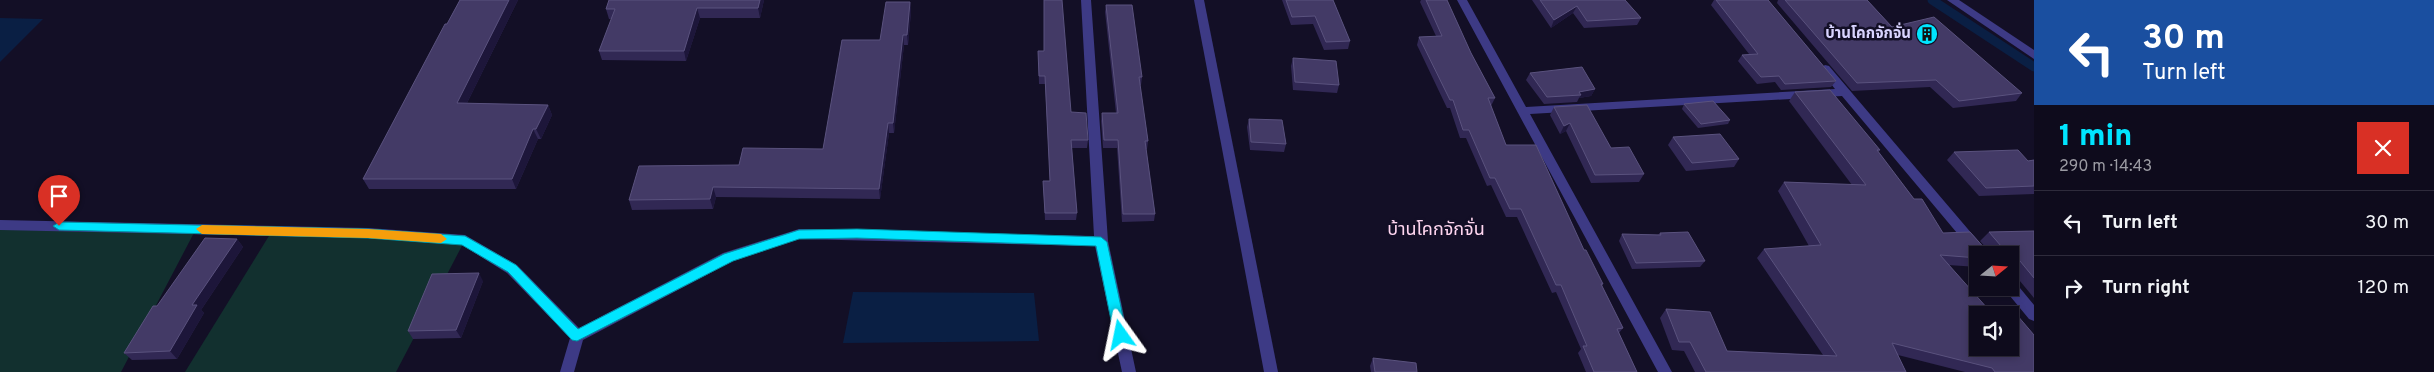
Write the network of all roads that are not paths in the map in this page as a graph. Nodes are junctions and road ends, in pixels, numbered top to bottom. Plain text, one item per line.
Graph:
1 (1086, 0) edge
2 (1199, 0) edge
3 (1462, 0) edge
4 (1952, 0) edge
5 (2034, 55) edge
6 (1814, 57) edge
7 (1844, 92) junction
8 (1521, 111) junction
9 (0, 225) edge
10 (1101, 242) junction
11 (1975, 246) edge
12 (2019, 296) edge
13 (2034, 314) edge
14 (577, 336) junction
15 (567, 372) edge
16 (1129, 372) edge
17 (1271, 372) edge
18 (1665, 372) edge

1 - 10 street
2 - 17 street
3 - 8 street
4 - 5 street
6 - 7 street
7 - 8 street
7 - 11 street
8 - 18 street
9 - 14 street
10 - 14 street
10 - 16 street
12 - 13 street
14 - 15 street

